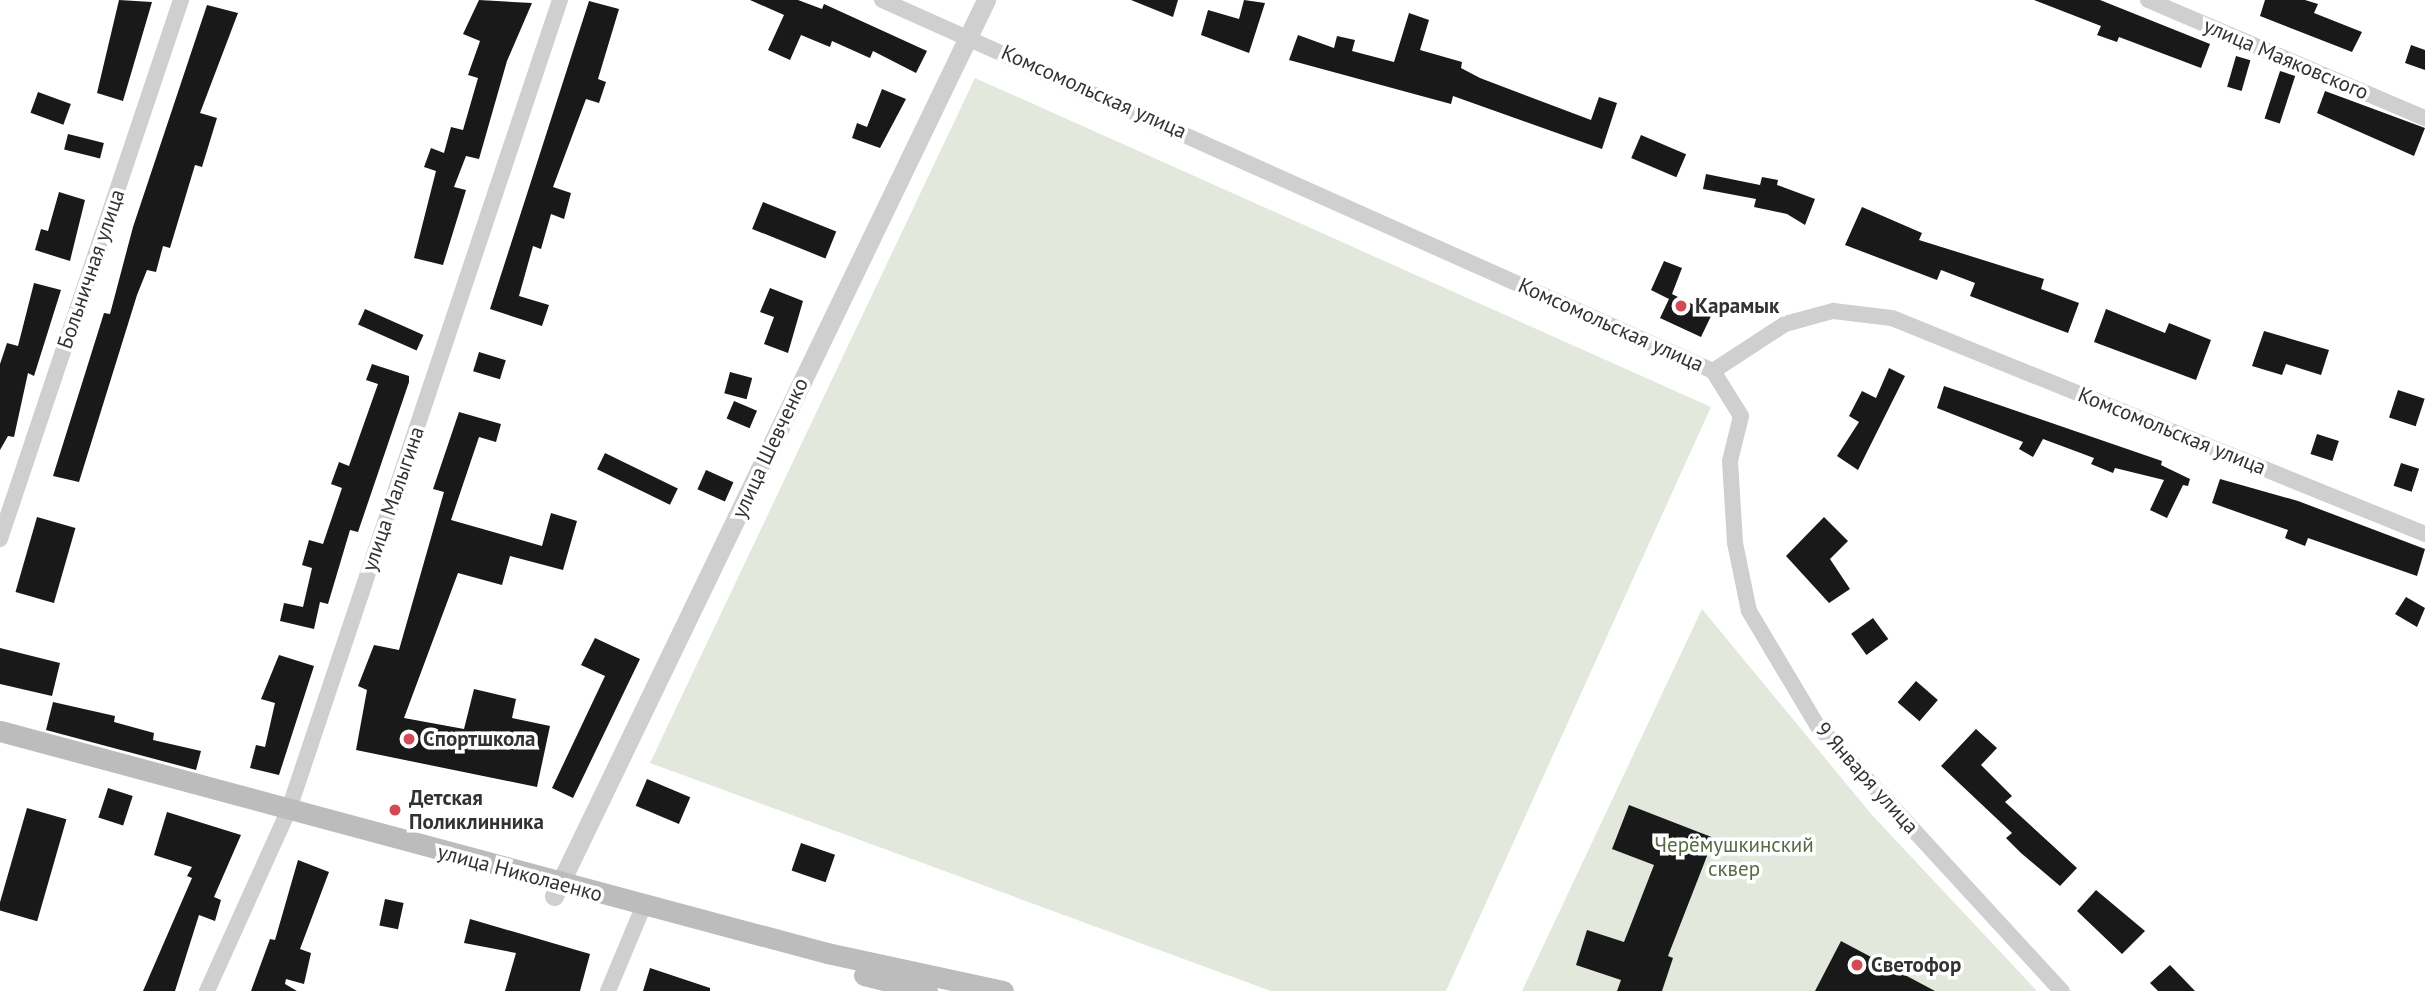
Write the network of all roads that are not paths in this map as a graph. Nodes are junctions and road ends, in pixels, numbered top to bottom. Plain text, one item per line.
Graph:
1 (181, 0) edge
2 (560, 0) edge
3 (883, 0) edge
4 (986, 0) edge
5 (2148, 0) edge
6 (966, 34) junction
7 (2425, 118) edge
8 (1713, 371) junction
9 (2425, 534) edge
10 (0, 538) edge
11 (0, 731) edge
12 (0, 745) edge
13 (284, 818) junction
14 (557, 890) junction
15 (641, 912) junction
16 (207, 991) edge
17 (608, 991) edge
18 (926, 991) edge
19 (1003, 991) edge
20 (2062, 991) edge

1 - 10 street, Больничная улица
2 - 13 street, улица Малыгина
3 - 6 street, Комсомольская улица
4 - 6 street, улица Шевченко
5 - 7 street, улица Маяковского
6 - 8 street, Комсомольская улица
6 - 14 street, улица Шевченко
8 - 9 street, Комсомольская улица
8 - 20 street, 9 Января улица
11 - 13 main road, улица Николаенко
12 - 13 main road, улица Николаенко
13 - 14 main road, улица Николаенко
13 - 16 street, улица Малыгина
14 - 15 main road, улица Николаенко
15 - 17 street
15 - 18 main road, улица Николаенко
15 - 19 main road, улица Николаенко

